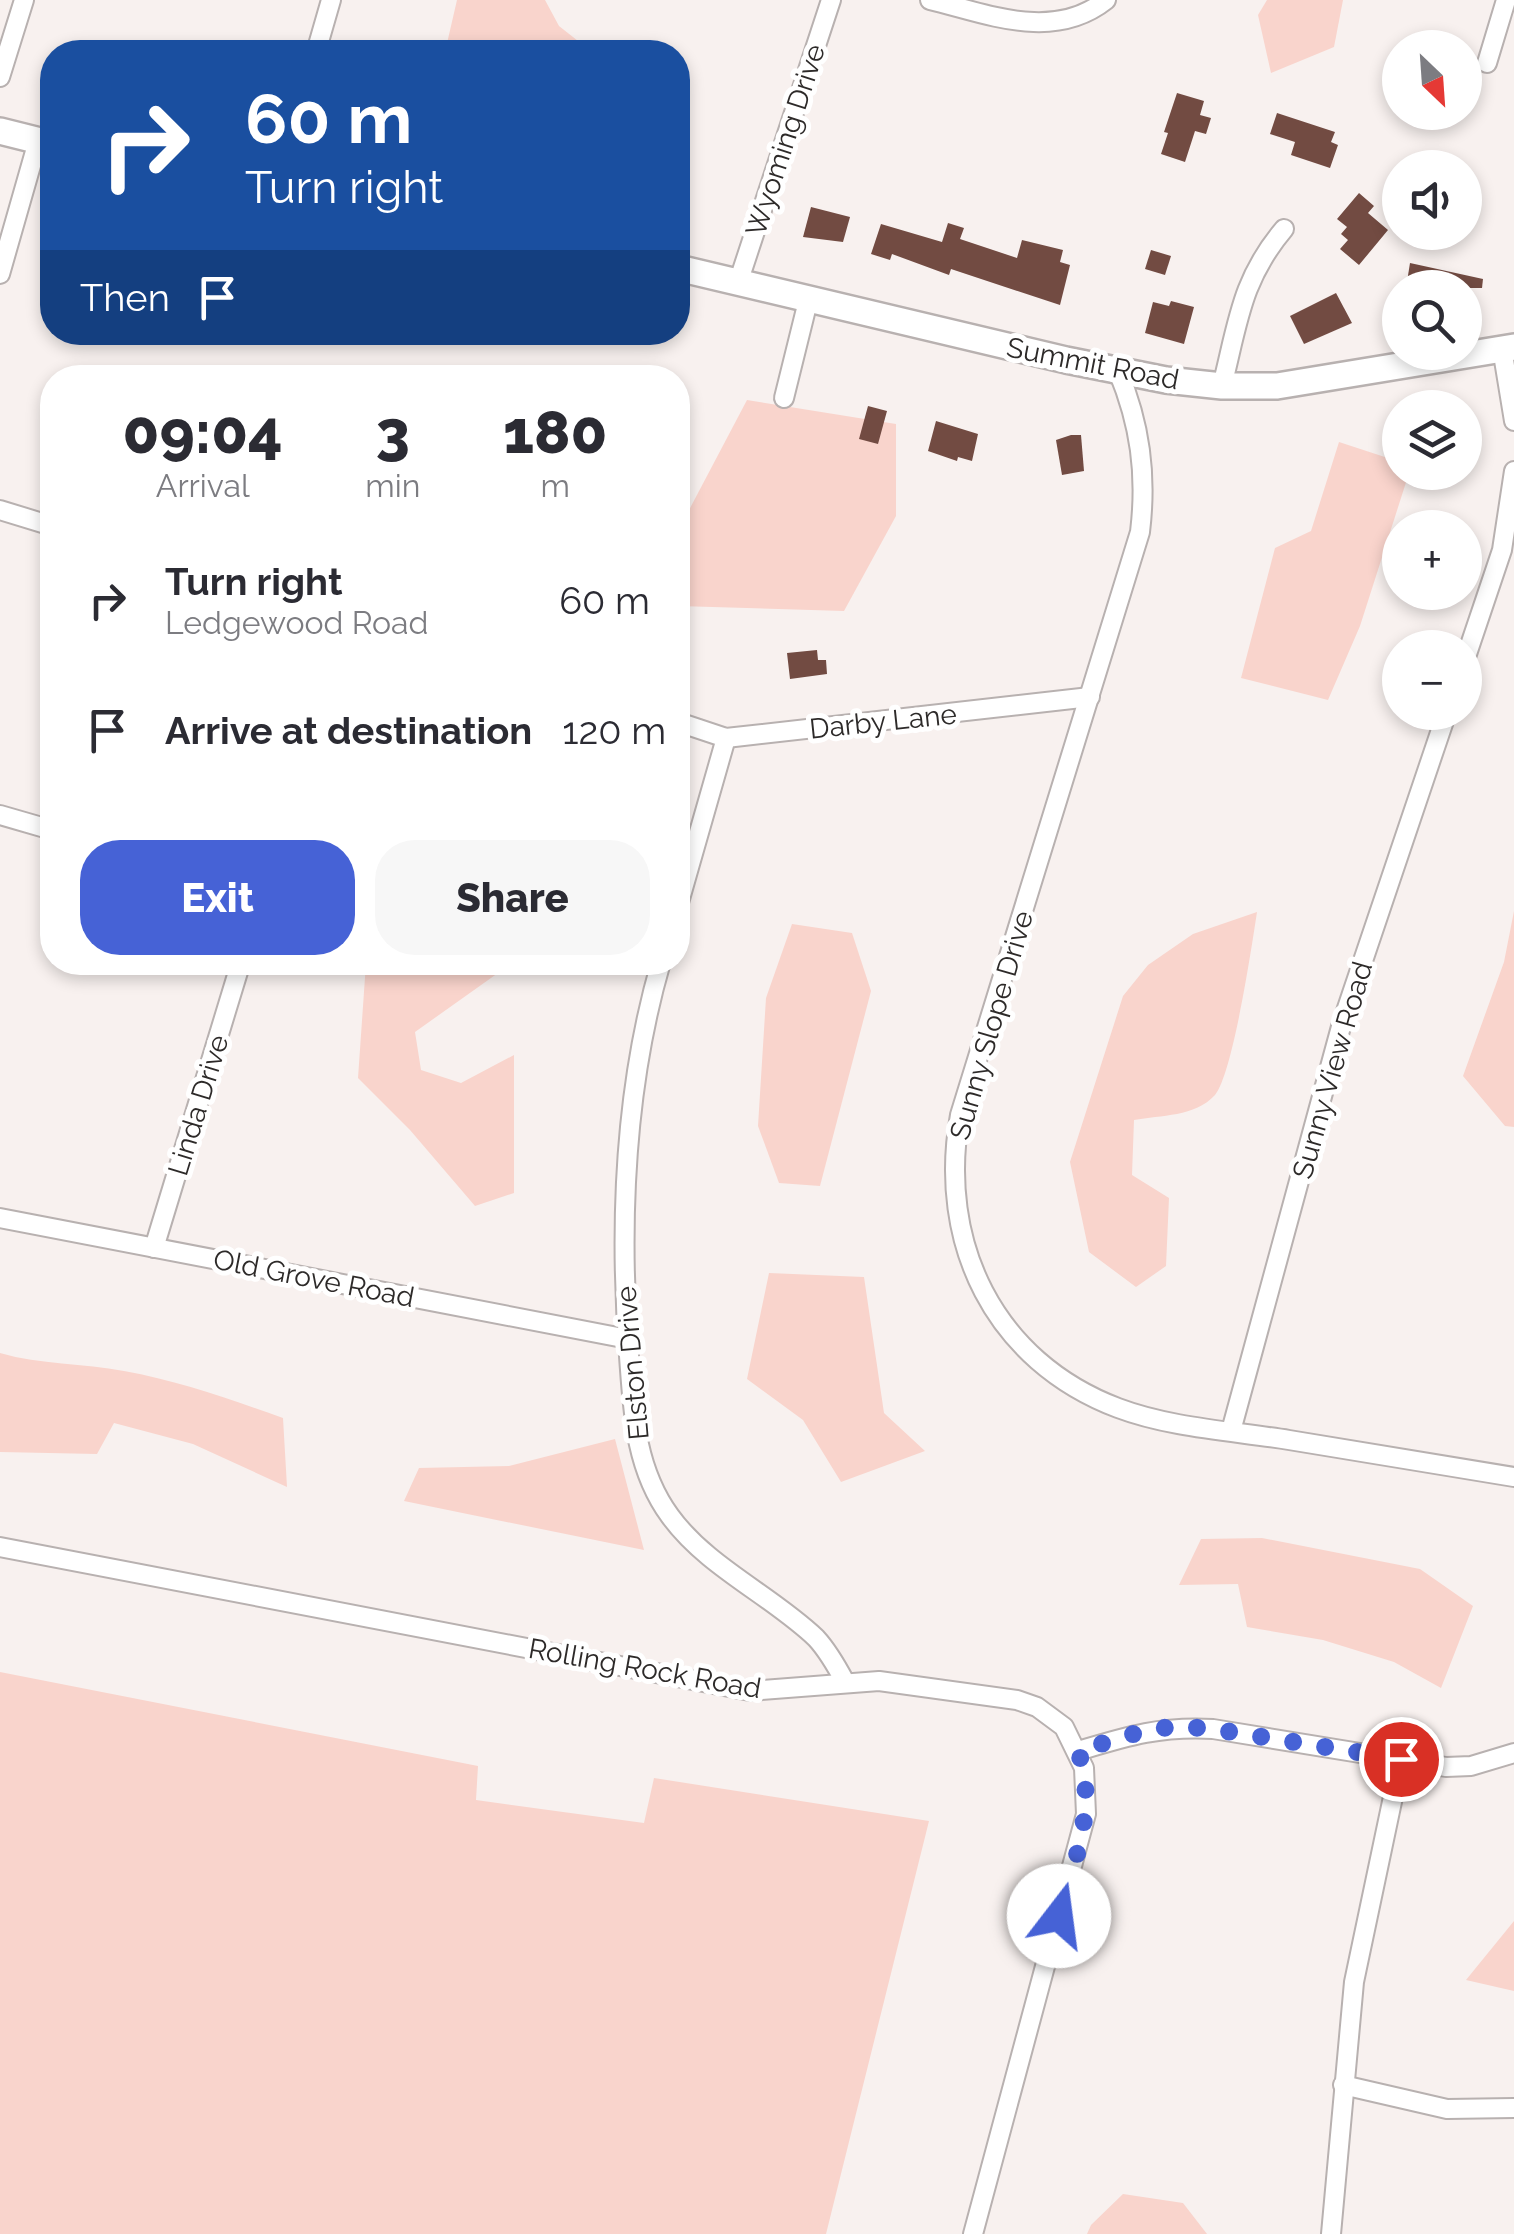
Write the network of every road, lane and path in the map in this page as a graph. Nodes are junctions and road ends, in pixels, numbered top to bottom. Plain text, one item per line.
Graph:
1 (24, 0) edge
2 (331, 0) edge
3 (831, 0) edge
4 (930, 0) edge
5 (1106, 0) edge
6 (1506, 0) edge
7 (319, 40) edge
8 (1487, 63) dead end
9 (0, 77) edge
10 (0, 131) edge
11 (40, 141) edge
12 (40, 157) edge
13 (1284, 230) dead end
14 (690, 270) edge
15 (0, 274) edge
16 (738, 280) junction
17 (809, 297) junction
18 (1508, 348) edge
19 (1118, 370) junction
20 (1222, 386) junction
21 (784, 398) dead end
22 (1514, 421) edge
23 (1514, 471) edge
24 (0, 510) edge
25 (40, 522) edge
26 (1475, 630) edge
27 (1090, 697) junction
28 (690, 726) edge
29 (1441, 730) edge
30 (726, 738) junction
31 (0, 815) edge
32 (40, 827) edge
33 (690, 864) edge
34 (237, 975) edge
35 (657, 975) edge
36 (0, 1218) edge
37 (154, 1248) junction
38 (628, 1339) junction
39 (1231, 1431) junction
40 (1514, 1476) edge
41 (0, 1547) edge
42 (846, 1682) junction
43 (1078, 1751) junction
44 (1514, 1753) edge
45 (1401, 1759) junction
46 (1343, 2085) junction
47 (1514, 2108) edge
48 (973, 2234) edge
49 (1331, 2234) edge

1 - 9 street
2 - 7 street
3 - 16 street, Wyoming Drive
4 - 5 street
6 - 8 street
10 - 11 main road
12 - 15 street
13 - 20 street
14 - 16 main road, Summit Road
16 - 17 main road, Summit Road
17 - 19 main road, Summit Road
17 - 21 street
18 - 20 main road, Summit Road
18 - 22 street
19 - 20 main road, Summit Road
19 - 27 street, Sunny Slope Drive
23 - 26 street
24 - 25 street
27 - 30 street, Darby Lane
27 - 39 street, Sunny Slope Drive
28 - 30 street, Darby Lane
29 - 39 street, Sunny View Road
30 - 33 street
31 - 32 street
34 - 37 street, Linda Drive
35 - 38 street, Elston Drive
36 - 37 street, Old Grove Road
37 - 38 street, Old Grove Road
38 - 42 street, Elston Drive
39 - 40 street, Sunny Slope Drive
41 - 42 street, Rolling Rock Road
42 - 43 street, Rolling Rock Road
43 - 45 street
43 - 48 street, Rolling Rock Road
44 - 45 street
45 - 46 street
46 - 47 street
46 - 49 street

